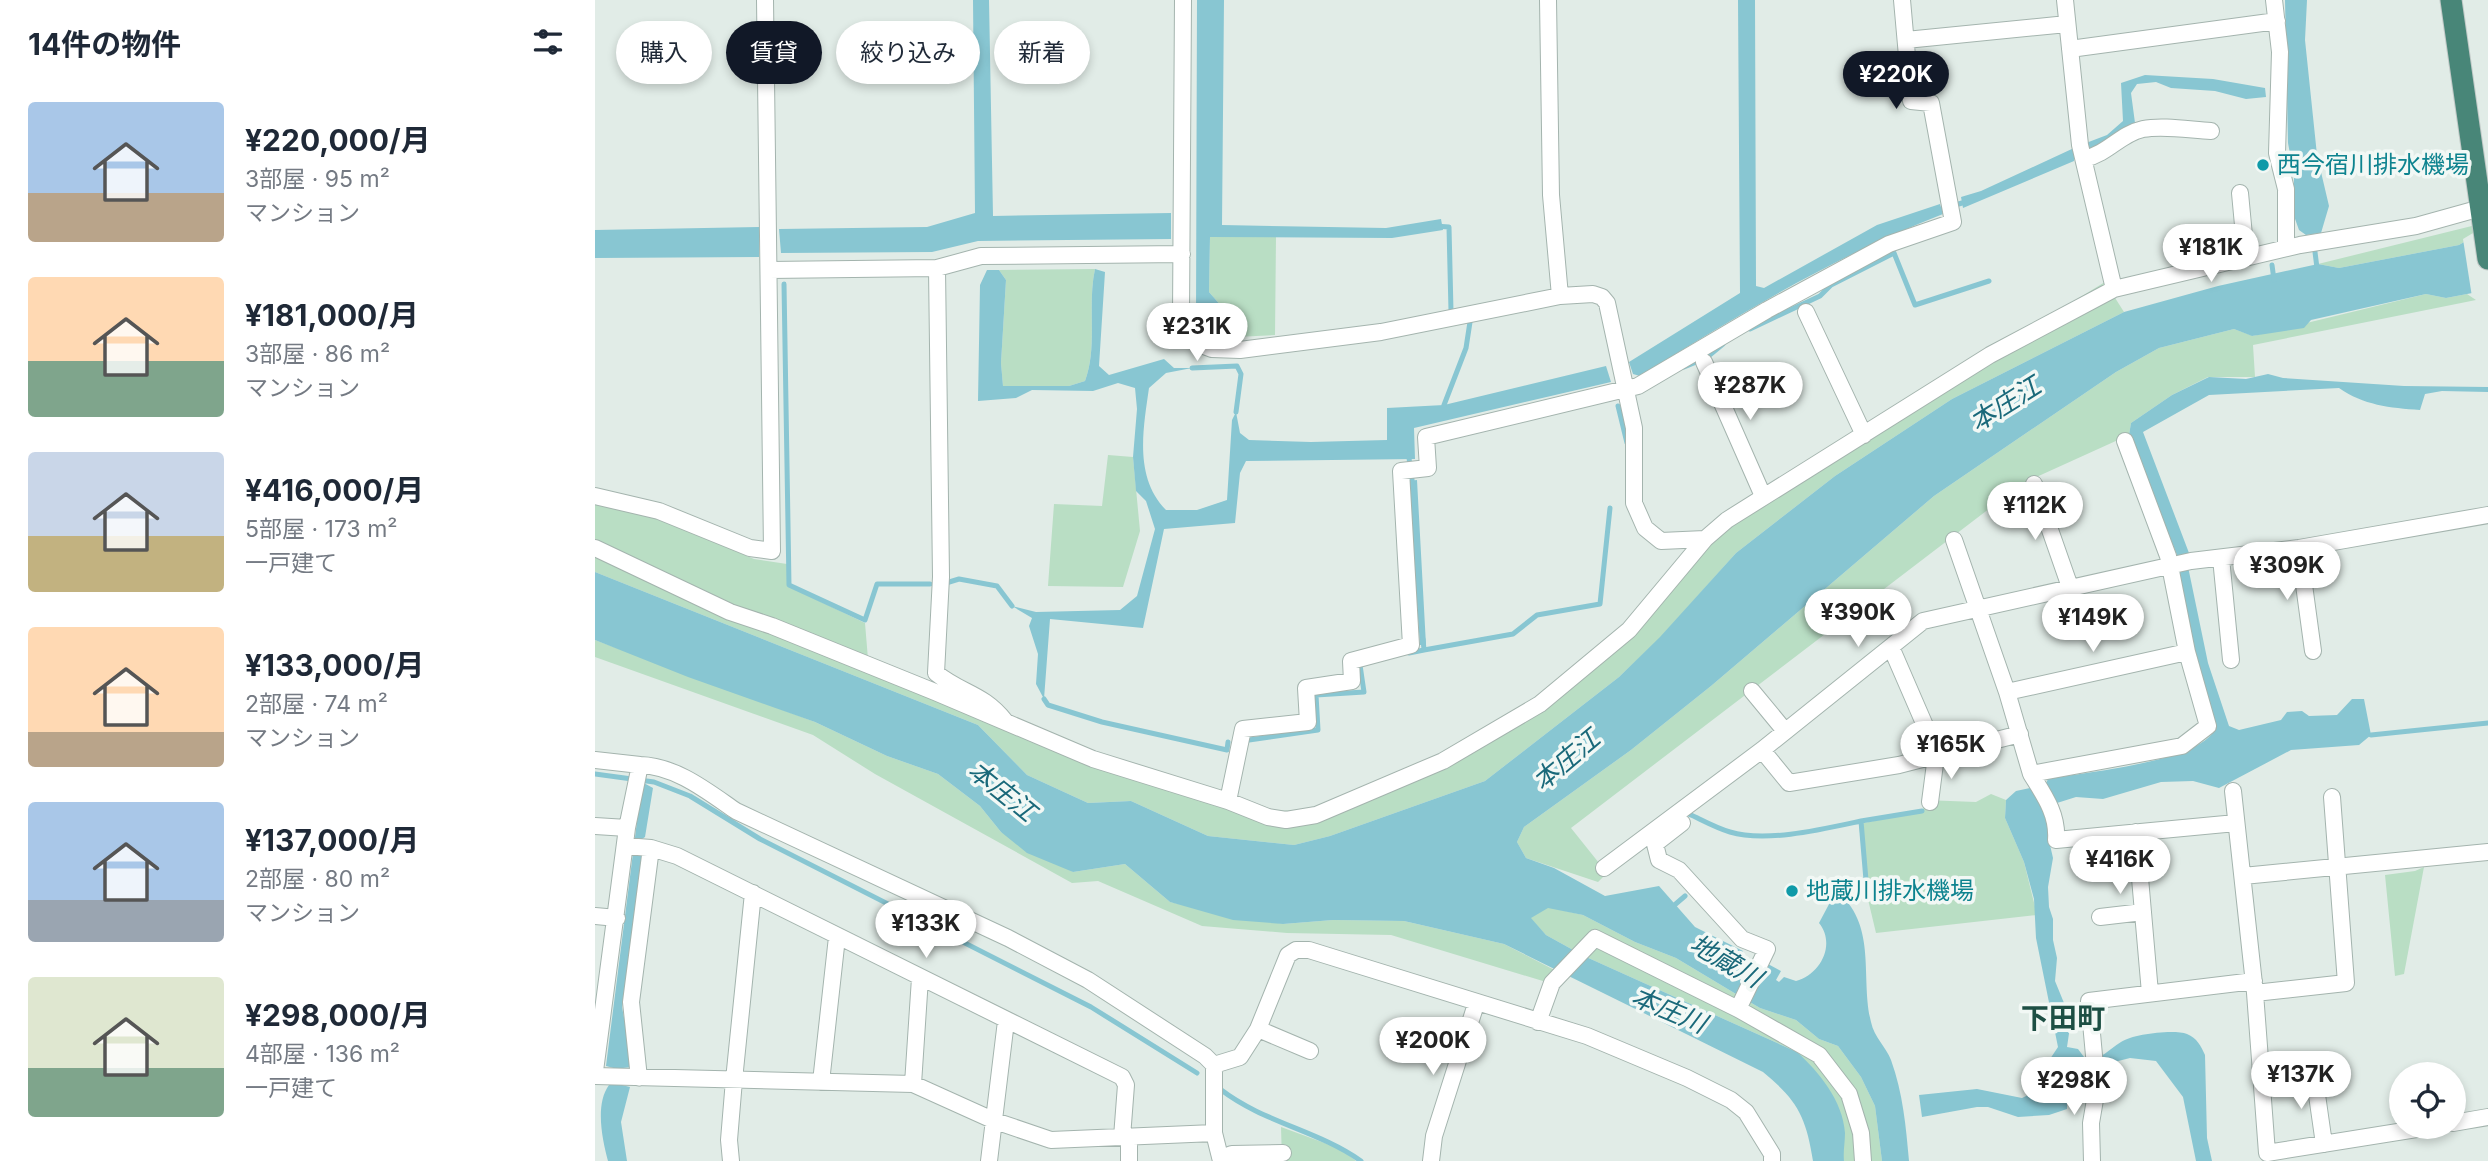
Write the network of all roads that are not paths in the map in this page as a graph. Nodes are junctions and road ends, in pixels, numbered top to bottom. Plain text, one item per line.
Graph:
1 (765, 0) edge
2 (1184, 0) edge
3 (1548, 0) edge
4 (1902, 0) edge
5 (2065, 0) edge
6 (2274, 0) edge
7 (2451, 0) edge
8 (2277, 21) junction
9 (2067, 24) junction
10 (1906, 40) junction
11 (2070, 49) junction
12 (2211, 131) dead end
13 (2083, 152) junction
14 (2240, 194) dead end
15 (2483, 207) edge
16 (2293, 247) junction
17 (1182, 254) junction
18 (2246, 257) junction
19 (2488, 259) edge
20 (937, 268) junction
21 (769, 270) junction
22 (2115, 289) junction
23 (1560, 296) junction
24 (1806, 312) dead end
25 (1704, 362) dead end
26 (1627, 389) junction
27 (1864, 435) junction
28 (2125, 441) dead end
29 (2034, 484) dead end
30 (595, 496) edge
31 (1763, 496) junction
32 (2488, 515) edge
33 (1705, 539) junction
34 (1954, 540) dead end
35 (595, 548) edge
36 (2299, 548) junction
37 (2221, 558) junction
38 (2171, 566) junction
39 (2070, 587) junction
40 (1979, 608) junction
41 (1891, 647) junction
42 (2313, 651) dead end
43 (2187, 652) junction
44 (2231, 660) dead end
45 (868, 665) junction
46 (936, 673) junction
47 (1752, 691) dead end
48 (2007, 692) junction
49 (1006, 722) junction
50 (1785, 731) junction
51 (2019, 734) junction
52 (1762, 750) junction
53 (1936, 756) junction
54 (595, 760) edge
55 (638, 775) junction
56 (2034, 779) junction
57 (2233, 791) dead end
58 (2332, 797) dead end
59 (1228, 801) junction
60 (1930, 803) dead end
61 (1679, 812) junction
62 (2237, 823) junction
63 (595, 825) edge
64 (627, 828) junction
65 (2136, 832) junction
66 (638, 847) junction
67 (2488, 852) edge
68 (2337, 866) junction
69 (1604, 868) dead end
70 (2243, 876) junction
71 (753, 893) junction
72 (2143, 912) junction
73 (595, 916) edge
74 (2100, 917) dead end
75 (617, 918) junction
76 (837, 937) junction
77 (921, 978) junction
78 (2255, 987) junction
79 (2150, 993) junction
80 (1476, 1004) junction
81 (1738, 1009) junction
82 (599, 1014) edge
83 (1006, 1021) junction
84 (1538, 1022) junction
85 (1258, 1029) junction
86 (1310, 1051) dead end
87 (1214, 1065) junction
88 (595, 1074) edge
89 (2314, 1074) dead end
90 (626, 1077) junction
91 (734, 1080) junction
92 (821, 1082) junction
93 (913, 1084) junction
94 (2488, 1117) edge
95 (995, 1121) junction
96 (2466, 1121) edge
97 (1214, 1133) junction
98 (2389, 1133) edge
99 (1126, 1137) junction
100 (2324, 1144) junction
101 (1283, 1153) dead end
102 (2267, 1157) edge
103 (1221, 1159) edge
104 (731, 1161) edge
105 (989, 1161) edge
106 (1129, 1161) edge
107 (1431, 1161) edge
108 (1772, 1161) edge
109 (1863, 1161) edge
110 (2092, 1161) edge

1 - 21 street
2 - 17 street
3 - 23 street
4 - 10 street
5 - 9 street
6 - 8 street
7 - 15 highway
8 - 11 street
8 - 16 street
9 - 10 street
9 - 11 street
10 - 26 street
11 - 13 street
12 - 13 street
13 - 22 street
14 - 18 street
15 - 16 street
15 - 19 highway
16 - 18 street
17 - 20 street
17 - 23 street
18 - 22 street
20 - 21 street
20 - 46 street
21 - 30 street
22 - 27 street
23 - 26 street
24 - 27 street
25 - 31 street
26 - 33 street
26 - 59 street
27 - 31 street
28 - 38 street
29 - 39 street
31 - 33 street
32 - 36 street
33 - 59 street
34 - 40 street
35 - 45 street
36 - 37 street
36 - 42 street
37 - 38 street
37 - 44 street
38 - 39 street
38 - 43 street
39 - 40 street
40 - 41 street
40 - 48 street
41 - 50 street
41 - 53 street
43 - 48 street
43 - 56 street
45 - 46 street
45 - 49 street
46 - 49 street
47 - 50 street
48 - 51 street
49 - 59 street
50 - 52 street
51 - 53 street
51 - 56 street
52 - 53 street
52 - 61 street
53 - 60 street
54 - 55 street
55 - 64 street
55 - 87 street
56 - 65 street
57 - 62 street
58 - 68 street
61 - 69 street
61 - 81 street
62 - 65 street
62 - 70 street
63 - 64 street
64 - 66 street
65 - 72 street
66 - 71 street
66 - 75 street
66 - 90 street
67 - 68 street
68 - 70 street
68 - 78 street
70 - 78 street
71 - 76 street
71 - 91 street
72 - 74 street
72 - 79 street
73 - 75 street
75 - 82 street
76 - 77 street
76 - 92 street
77 - 83 street
77 - 93 street
78 - 79 street
78 - 102 street
79 - 110 street
80 - 84 street
80 - 85 street
80 - 107 street
81 - 84 street
81 - 109 street
82 - 88 street
83 - 95 street
83 - 99 street
84 - 108 street
85 - 86 street
85 - 87 street
87 - 97 street
88 - 90 street
89 - 100 street
90 - 91 street
91 - 92 street
91 - 104 street
92 - 93 street
93 - 95 street
94 - 96 street
95 - 99 street
95 - 105 street
97 - 99 street
97 - 103 street
98 - 100 street
99 - 106 street
100 - 102 street
101 - 103 street

